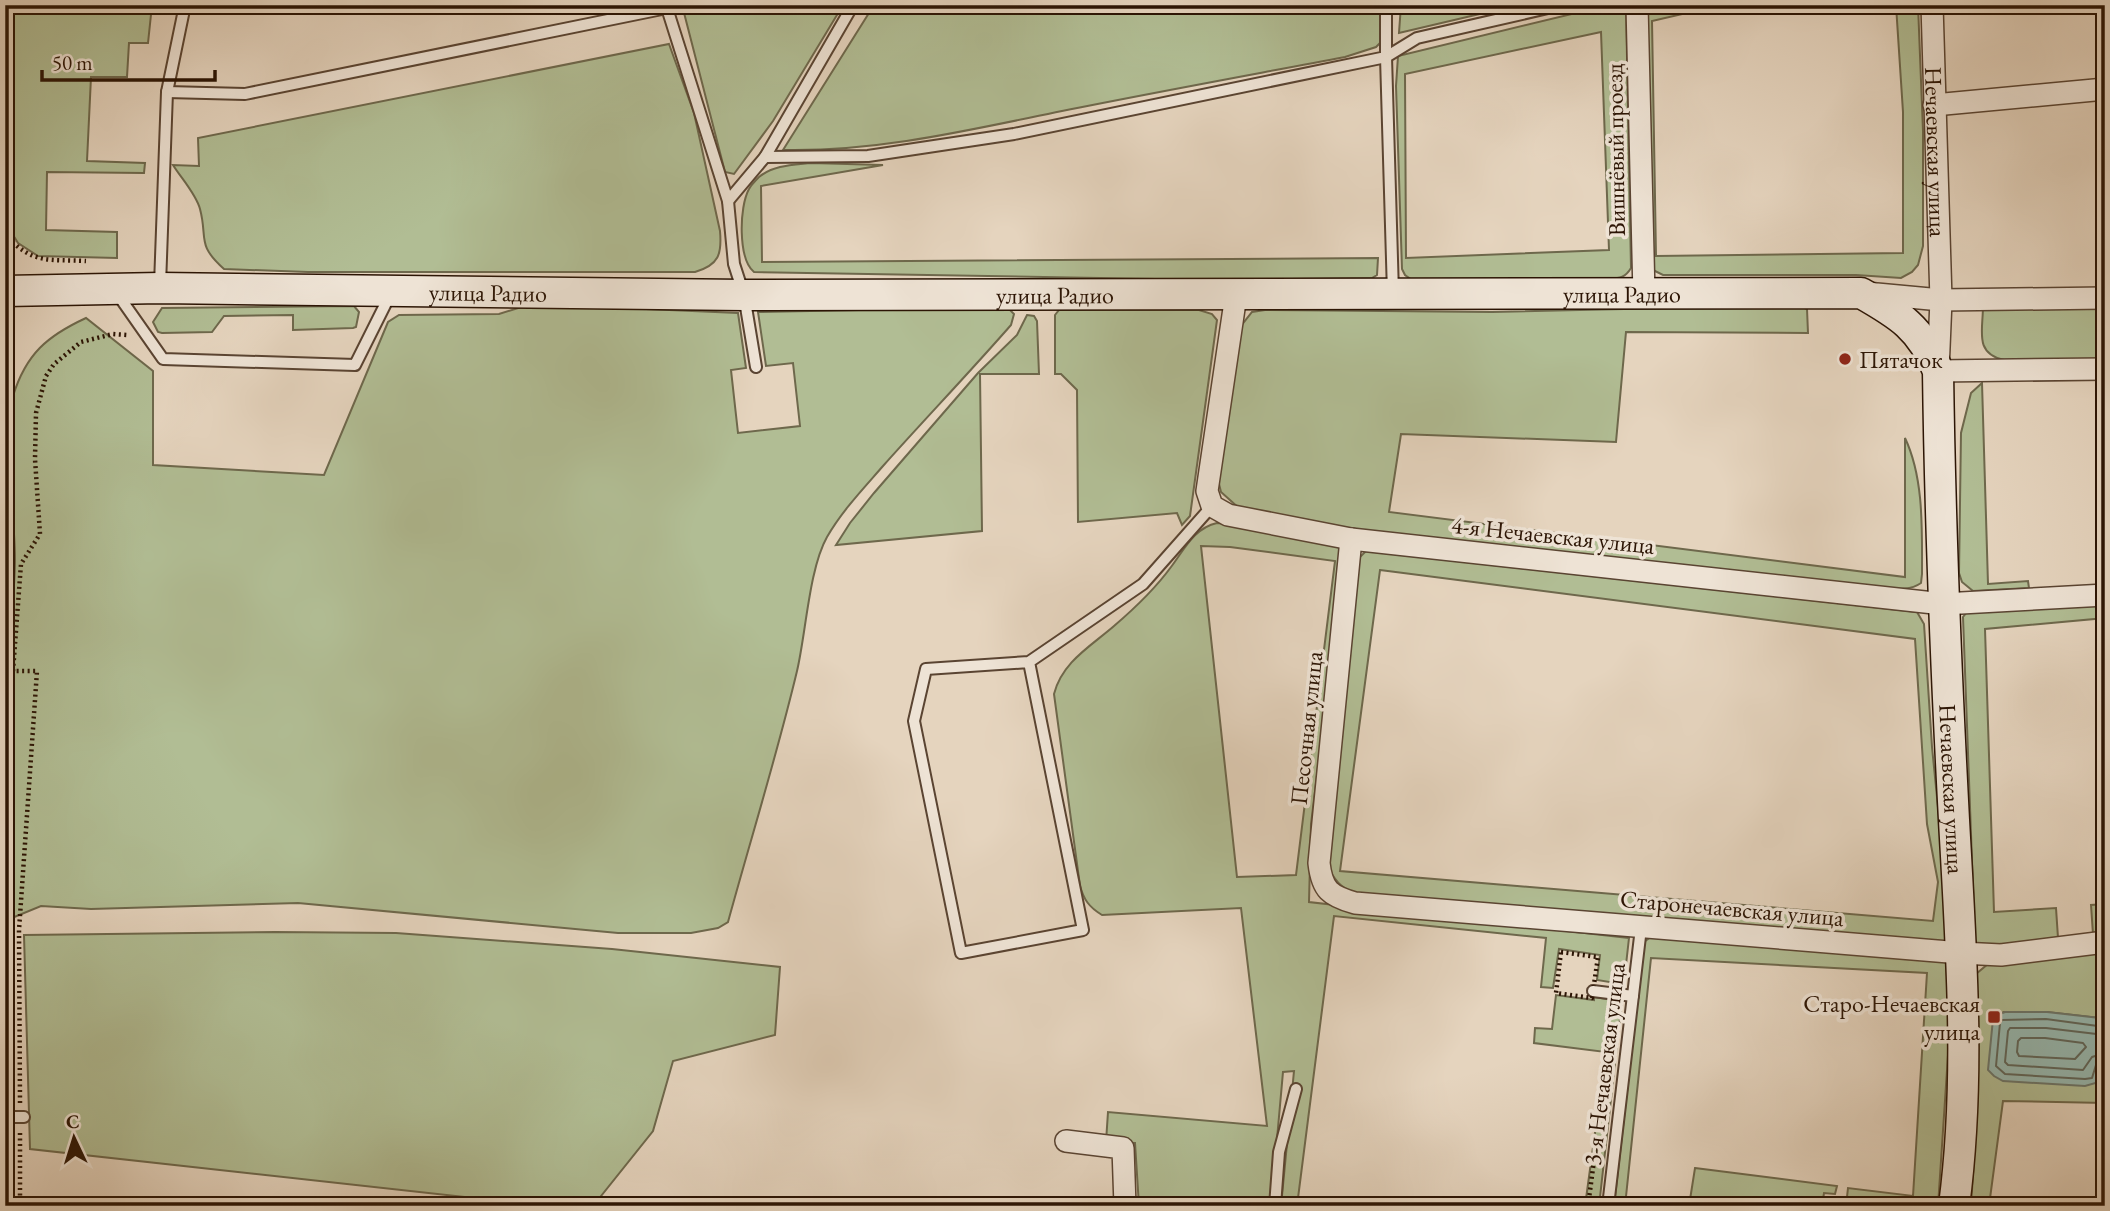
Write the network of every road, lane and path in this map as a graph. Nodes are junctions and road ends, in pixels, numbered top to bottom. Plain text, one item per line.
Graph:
1 (10, 5) edge
2 (185, 5) edge
3 (853, 5) edge
4 (1386, 5) edge
5 (1561, 5) edge
6 (1637, 5) edge
7 (1932, 5) edge
8 (667, 6) edge
9 (5, 44) edge
10 (1385, 57) junction
11 (2105, 89) edge
12 (167, 92) junction
13 (1934, 105) junction
14 (765, 157) junction
15 (728, 201) junction
16 (5, 234) edge
17 (97, 262) dead end
18 (160, 288) junction
19 (114, 290) junction
20 (5, 291) edge
21 (392, 291) junction
22 (1861, 293) junction
23 (744, 295) junction
24 (1236, 295) junction
25 (1393, 295) junction
26 (1644, 295) junction
27 (2105, 299) edge
28 (1941, 300) junction
29 (146, 336) junction
30 (756, 366) dead end
31 (2105, 369) edge
32 (1938, 370) junction
33 (1212, 506) junction
34 (1351, 539) junction
35 (2105, 595) edge
36 (1943, 604) junction
37 (1029, 662) junction
38 (1355, 902) joint
39 (1641, 928) junction
40 (2105, 942) edge
41 (1961, 953) junction
42 (1598, 957) dead end
43 (1593, 994) joint
44 (1633, 996) junction
45 (1296, 1089) dead end
46 (5, 1117) edge
47 (22, 1117) junction
48 (1066, 1141) dead end
49 (20, 1206) edge
50 (1125, 1206) edge
51 (1275, 1206) edge
52 (1608, 1206) edge
53 (1954, 1206) edge

1 - 9 path
2 - 12 lane
3 - 14 lane
4 - 10 lane
5 - 10 lane
6 - 26 street, Вишнёвый проезд
7 - 13 street, Нечаевская улица
8 - 12 lane
8 - 15 lane
10 - 14 lane
10 - 25 lane
11 - 13 street
12 - 18 lane
13 - 28 street, Нечаевская улица
14 - 15 lane
15 - 23 lane
16 - 17 path
18 - 19 street, улица Радио
18 - 21 street, улица Радио
19 - 20 street, улица Радио
19 - 29 lane
21 - 23 street, улица Радио
21 - 29 lane
22 - 26 street, улица Радио
22 - 28 street, улица Радио
22 - 32 street
23 - 24 street, улица Радио
23 - 30 lane
24 - 25 street, улица Радио
24 - 33 street
25 - 26 street, улица Радио
27 - 28 street, улица Радио
28 - 32 street, Нечаевская улица
29 - 47 path
31 - 32 street
32 - 36 street, Нечаевская улица
33 - 34 street, 4-я Нечаевская улица
33 - 37 lane
34 - 36 street, 4-я Нечаевская улица
34 - 38 street, Песочная улица
35 - 36 street, 4-я Нечаевская улица
36 - 41 street, Нечаевская улица
37 - 37 lane
38 - 39 street, Старонечаевская улица
39 - 41 street, Старонечаевская улица
39 - 44 lane, 3-я Нечаевская улица
40 - 41 street, Старонечаевская улица
41 - 53 street, Нечаевская улица
42 - 43 path
43 - 44 lane
44 - 52 lane, 3-я Нечаевская улица
45 - 51 lane
46 - 47 lane
47 - 49 path
48 - 50 street

